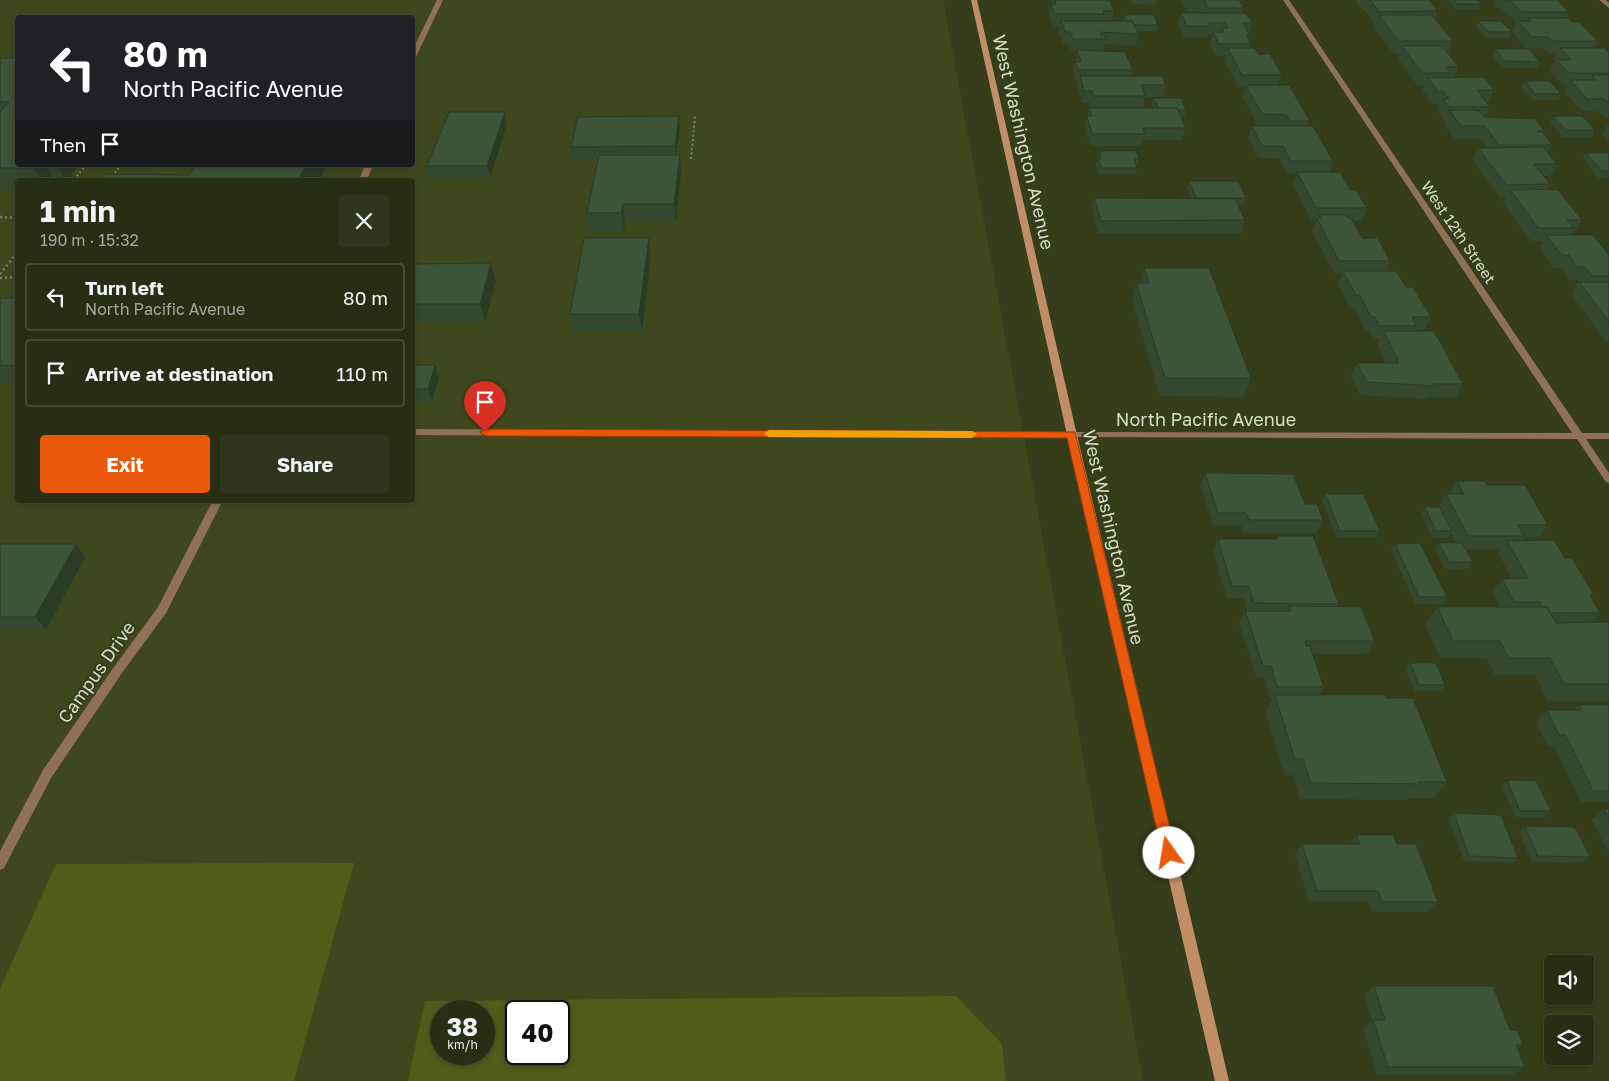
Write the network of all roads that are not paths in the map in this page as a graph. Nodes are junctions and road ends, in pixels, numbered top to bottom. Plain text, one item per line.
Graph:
1 (440, 0) edge
2 (974, 0) edge
3 (1286, 0) edge
4 (1602, 0) edge
5 (1609, 6) edge
6 (415, 53) edge
7 (415, 432) edge
8 (1072, 435) junction
9 (1580, 436) junction
10 (1609, 436) edge
11 (1609, 480) edge
12 (216, 503) edge
13 (0, 864) edge
14 (1222, 1081) edge

1 - 6 street
2 - 8 street, West Washington Avenue
3 - 9 street, West 12th Street
4 - 5 street
7 - 8 street, North Pacific Avenue
8 - 9 street, North Pacific Avenue
8 - 14 street, West Washington Avenue
9 - 10 street, North Pacific Avenue
9 - 11 street, West 12th Street
12 - 13 street, Campus Drive

